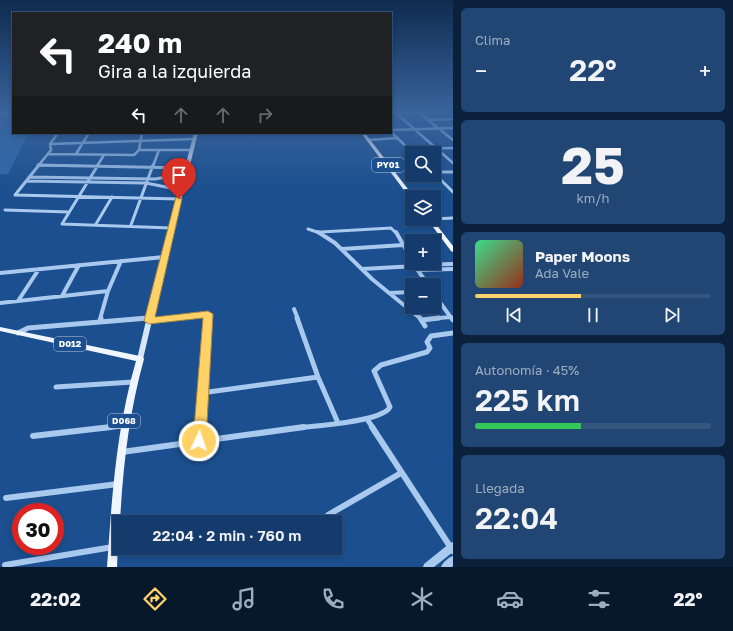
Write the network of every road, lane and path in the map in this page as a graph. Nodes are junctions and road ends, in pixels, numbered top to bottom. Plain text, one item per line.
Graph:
1 (55, 138) edge
2 (85, 138) edge
3 (391, 138) edge
4 (398, 138) edge
5 (425, 138) edge
6 (194, 139) joint
7 (368, 140) joint
8 (140, 141) junction
9 (82, 142) junction
10 (51, 144) junction
11 (406, 146) edge
12 (434, 146) edge
13 (441, 148) edge
14 (453, 148) edge
15 (139, 150) junction
16 (159, 150) junction
17 (191, 150) junction
18 (441, 152) edge
19 (48, 154) junction
20 (76, 154) junction
21 (104, 155) junction
22 (453, 163) edge
23 (38, 165) junction
24 (98, 165) junction
25 (153, 167) junction
26 (187, 168) junction
27 (453, 172) edge
28 (441, 173) edge
29 (185, 174) junction
30 (29, 176) junction
31 (90, 178) junction
32 (441, 180) edge
33 (26, 181) junction
34 (147, 181) junction
35 (87, 182) junction
36 (181, 190) junction
37 (407, 190) edge
38 (453, 192) edge
39 (79, 196) junction
40 (112, 197) junction
41 (142, 197) junction
42 (179, 199) junction
43 (5, 210) dead end
44 (69, 212) junction
45 (441, 218) edge
46 (453, 218) edge
47 (96, 224) junction
48 (131, 225) junction
49 (434, 226) edge
50 (171, 228) junction
51 (308, 229) dead end
52 (320, 232) junction
53 (403, 245) junction
54 (405, 248) edge
55 (342, 249) junction
56 (453, 250) edge
57 (164, 257) junction
58 (120, 261) junction
59 (453, 264) edge
60 (79, 265) junction
61 (441, 265) edge
62 (405, 267) edge
63 (441, 268) edge
64 (39, 269) junction
65 (362, 269) junction
66 (453, 269) edge
67 (0, 273) edge
68 (108, 292) junction
69 (405, 292) edge
70 (388, 293) junction
71 (62, 296) junction
72 (18, 301) junction
73 (0, 303) edge
74 (441, 304) edge
75 (294, 309) dead end
76 (451, 318) edge
77 (150, 319) junction
78 (422, 320) junction
79 (100, 321) junction
80 (425, 326) dead end
81 (0, 329) edge
82 (18, 333) junction
83 (453, 334) edge
84 (140, 359) junction
85 (318, 377) junction
86 (133, 382) junction
87 (56, 387) dead end
88 (201, 393) junction
89 (366, 419) junction
90 (338, 423) junction
91 (124, 426) junction
92 (33, 436) dead end
93 (199, 441) junction
94 (121, 452) junction
95 (401, 473) junction
96 (118, 484) junction
97 (6, 498) dead end
98 (116, 515) edge
99 (328, 515) dead end
100 (112, 546) edge
101 (452, 549) edge
102 (113, 555) edge
103 (453, 560) edge
104 (5, 565) dead end
105 (112, 567) edge
106 (427, 567) edge
107 (445, 567) edge

1 - 10 street
2 - 9 street
3 - 7 street
4 - 11 street
5 - 12 street
6 - 8 street
6 - 17 main road, D068
7 - 37 highway, PY01
8 - 9 street
8 - 15 street
9 - 10 street
9 - 20 street
10 - 19 street
13 - 14 street
15 - 16 street
15 - 21 street
16 - 17 street
16 - 25 street
17 - 26 main road, D068
18 - 22 street
19 - 20 street
19 - 23 street
20 - 21 street
21 - 24 street
23 - 24 street
23 - 30 street
24 - 25 street
24 - 31 street
25 - 26 street
25 - 34 street
26 - 29 main road, D068
27 - 28 street
29 - 34 street
29 - 36 main road, D068
30 - 31 street
30 - 33 street
31 - 34 street
31 - 35 street
32 - 38 street
33 - 35 street
33 - 39 street
34 - 35 street
34 - 36 street
34 - 41 street
35 - 39 street
36 - 42 main road, D068
39 - 40 street
39 - 44 street
40 - 41 street
40 - 47 street
41 - 42 street
41 - 48 street
42 - 50 main road, D068
43 - 44 street
44 - 47 street
45 - 46 street
47 - 48 street
48 - 50 street
49 - 56 highway
50 - 57 main road, D068
51 - 52 street
52 - 53 street
52 - 55 street
53 - 54 street
53 - 55 street
55 - 65 street
57 - 58 street
57 - 77 main road, D068
58 - 60 street
58 - 68 street
59 - 61 street
60 - 64 street
60 - 71 street
62 - 65 street
63 - 66 street
64 - 67 street
64 - 72 street
65 - 70 street
68 - 71 street
68 - 79 street
69 - 70 street
70 - 78 street
71 - 72 street
72 - 73 street
74 - 76 street
75 - 85 street
76 - 78 street
77 - 79 street
77 - 84 main road, D068
77 - 88 street
78 - 80 street
79 - 82 street
81 - 82 main road, D012
82 - 84 main road, D012
83 - 89 street
84 - 86 main road, D068
85 - 88 street
85 - 90 street
86 - 87 street
86 - 91 main road, D068
88 - 93 street
89 - 90 street
89 - 95 street
90 - 93 street
91 - 92 street
91 - 94 main road, D068
93 - 94 street
94 - 96 main road, D068
95 - 99 street
95 - 101 street
96 - 97 street
96 - 98 main road, D068
100 - 104 street
101 - 106 street
102 - 105 main road, D068
103 - 107 street

